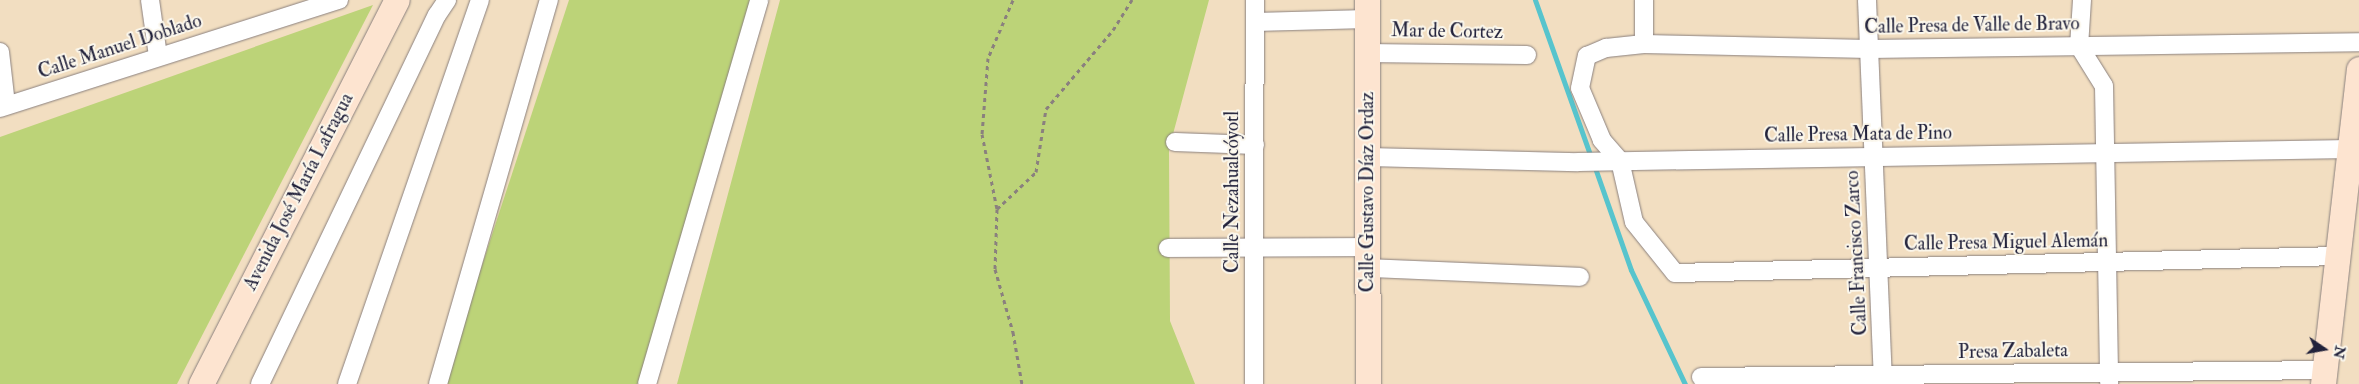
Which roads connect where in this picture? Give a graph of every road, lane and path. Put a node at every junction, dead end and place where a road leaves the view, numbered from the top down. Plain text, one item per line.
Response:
1 (150, 0) edge
2 (340, 0) edge
3 (397, 0) edge
4 (447, 0) edge
5 (480, 0) edge
6 (549, 0) edge
7 (759, 0) edge
8 (1013, 0) edge
9 (1132, 0) edge
10 (1255, 0) edge
11 (1644, 0) edge
12 (1867, 0) edge
13 (2082, 0) edge
14 (318, 4) edge
15 (1367, 10) edge
16 (1255, 22) junction
17 (2359, 42) edge
18 (1644, 44) junction
19 (2079, 46) junction
20 (1869, 48) junction
21 (0, 52) edge
22 (1366, 53) junction
23 (1527, 55) dead end
24 (158, 56) junction
25 (2358, 83) edge
26 (3, 106) edge
27 (1175, 142) dead end
28 (1255, 145) junction
29 (2354, 151) edge
30 (2105, 153) junction
31 (1874, 156) junction
32 (1368, 157) junction
33 (1612, 161) junction
34 (997, 209) junction
35 (1168, 248) dead end
36 (1254, 250) junction
37 (2338, 256) junction
38 (1369, 257) junction
39 (2107, 262) junction
40 (1878, 268) junction
41 (1580, 278) dead end
42 (1701, 377) dead end
43 (2324, 377) edge
44 (2109, 378) edge
45 (1883, 379) edge
46 (201, 384) edge
47 (260, 384) edge
48 (347, 384) edge
49 (438, 384) edge
50 (648, 384) edge
51 (1022, 384) edge
52 (1254, 384) edge
53 (1368, 384) edge

1 - 24 street
2 - 14 street, Calle Manuel Doblado
3 - 46 street, Avenida José María Lafragua
4 - 47 street
5 - 48 street
6 - 49 street
7 - 50 street
8 - 34 path
9 - 34 path
10 - 16 street, Calle Nezahualcóyotl
11 - 18 street
12 - 20 street, Calle Francisco Zarco
13 - 19 street
14 - 24 street, Calle Manuel Doblado
15 - 16 street
15 - 22 street, Calle Gustavo Díaz Ordaz
16 - 28 street, Calle Nezahualcóyotl
17 - 19 street, Calle Presa de Valle de Bravo
18 - 20 street, Calle Presa de Valle de Bravo
18 - 33 street, Calle Presa de Valle de Bravo
19 - 20 street, Calle Presa de Valle de Bravo
19 - 30 street
20 - 31 street, Calle Francisco Zarco
21 - 26 street
22 - 23 street, Mar de Cortez
22 - 32 street, Calle Gustavo Díaz Ordaz
24 - 26 street, Calle Manuel Doblado
25 - 29 street
27 - 28 street
28 - 36 street, Calle Nezahualcóyotl
29 - 30 street, Calle Presa Mata de Pino
29 - 37 street
30 - 31 street, Calle Presa Mata de Pino
30 - 39 street
31 - 33 street, Calle Presa Mata de Pino
31 - 40 street, Calle Francisco Zarco
32 - 33 street, Calle Presa Mata de Pino
32 - 38 street, Calle Gustavo Díaz Ordaz
33 - 40 street, Calle Presa Miguel Alemán
34 - 51 path
35 - 36 street
36 - 38 street
36 - 52 street, Calle Nezahualcóyotl
37 - 39 street, Calle Presa Miguel Alemán
37 - 43 street
38 - 41 street
38 - 53 street, Calle Gustavo Díaz Ordaz
39 - 40 street, Calle Presa Miguel Alemán
39 - 44 street
40 - 45 street, Calle Francisco Zarco
42 - 45 street, Presa Zabaleta
43 - 44 street, Presa Zabaleta
44 - 45 street, Presa Zabaleta

